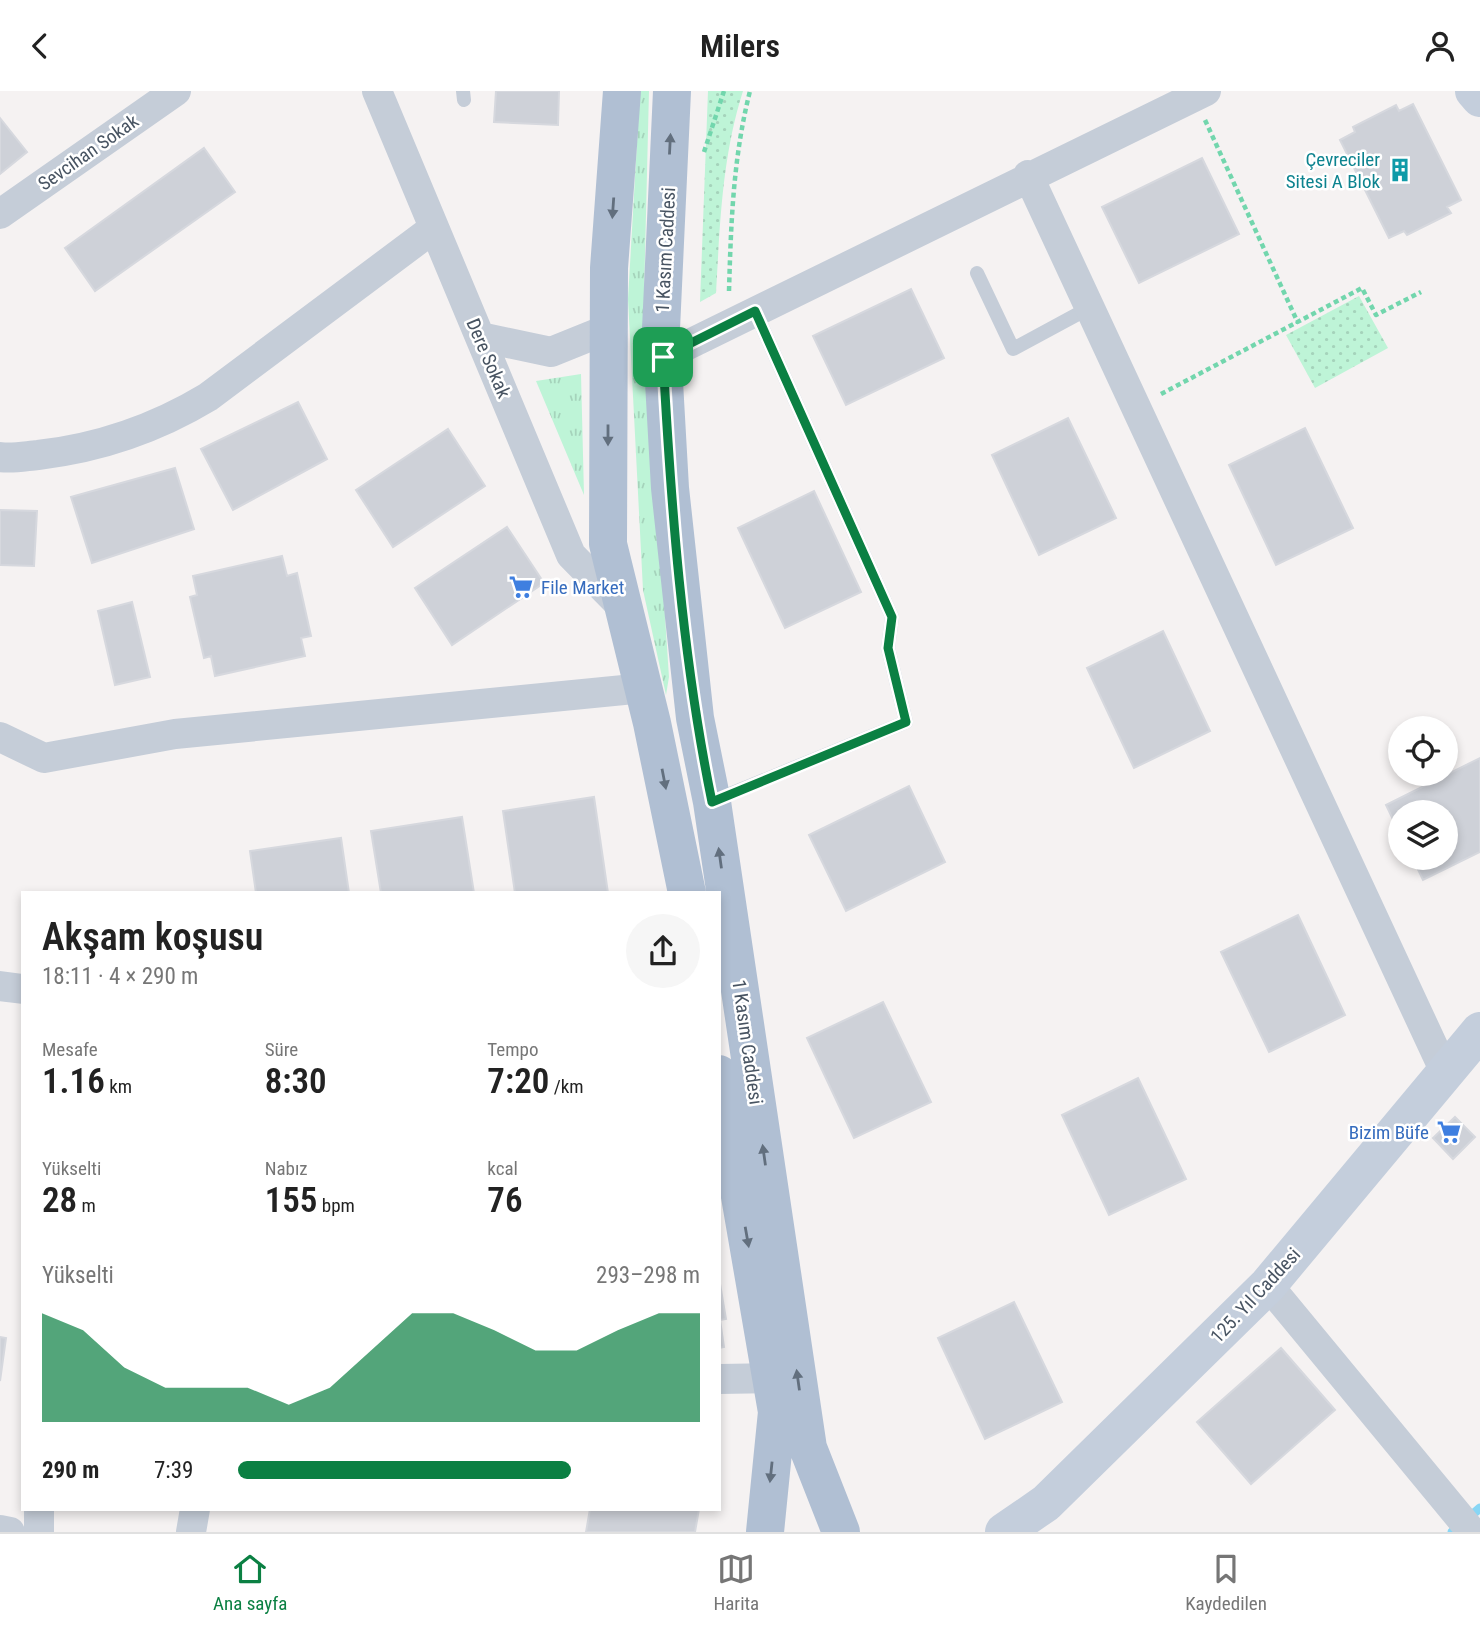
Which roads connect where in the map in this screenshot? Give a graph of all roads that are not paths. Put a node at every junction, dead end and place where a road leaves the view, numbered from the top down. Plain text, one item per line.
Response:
1 (176, 91) edge
2 (377, 91) edge
3 (622, 91) edge
4 (672, 91) edge
5 (1474, 91) edge
6 (1200, 94) edge
7 (1480, 98) edge
8 (1028, 176) junction
9 (0, 214) edge
10 (434, 228) junction
11 (977, 273) dead end
12 (744, 296) junction
13 (1089, 308) junction
14 (608, 329) junction
15 (480, 337) junction
16 (663, 357) junction
17 (0, 457) edge
18 (624, 609) junction
19 (648, 705) junction
20 (695, 718) junction
21 (0, 737) edge
22 (712, 802) junction
23 (687, 891) edge
24 (0, 986) edge
25 (21, 989) edge
26 (1480, 1031) edge
27 (1445, 1072) junction
28 (721, 1085) edge
29 (1269, 1285) junction
30 (721, 1380) edge
31 (774, 1395) junction
32 (39, 1511) edge
33 (195, 1511) edge
34 (0, 1530) edge
35 (10, 1532) edge
36 (39, 1532) edge
37 (191, 1532) edge
38 (765, 1532) edge
39 (841, 1532) edge
40 (1004, 1532) edge
41 (1472, 1532) edge

1 - 9 street, Sevcihan Sokak
2 - 10 street, Dere Sokak
3 -> 14 main road
16 -> 4 main road, 1 Kasım Caddesi
5 - 7 street
6 - 8 street
8 - 12 street
8 - 13 street
10 - 15 street, Dere Sokak
10 - 17 street
11 - 13 lane
12 - 16 street
12 - 22 lane
13 - 27 street
14 - 15 street
14 -> 18 main road
15 - 18 street, Dere Sokak
16 - 20 main road, 1 Kasım Caddesi
18 - 19 main road
19 - 20 street
19 - 21 street
19 -> 23 main road
20 - 22 main road, 1 Kasım Caddesi
39 -> 22 main road, 1 Kasım Caddesi
24 - 25 street
26 - 27 street, 125. Yıl Caddesi
27 - 29 street, 125. Yıl Caddesi
28 -> 31 main road, 1 Kasım Caddesi
29 - 40 street, 125. Yıl Caddesi
29 - 41 street
30 - 31 street
31 -> 38 main road, 1 Kasım Caddesi
32 - 36 street
33 - 37 street
34 - 35 street

